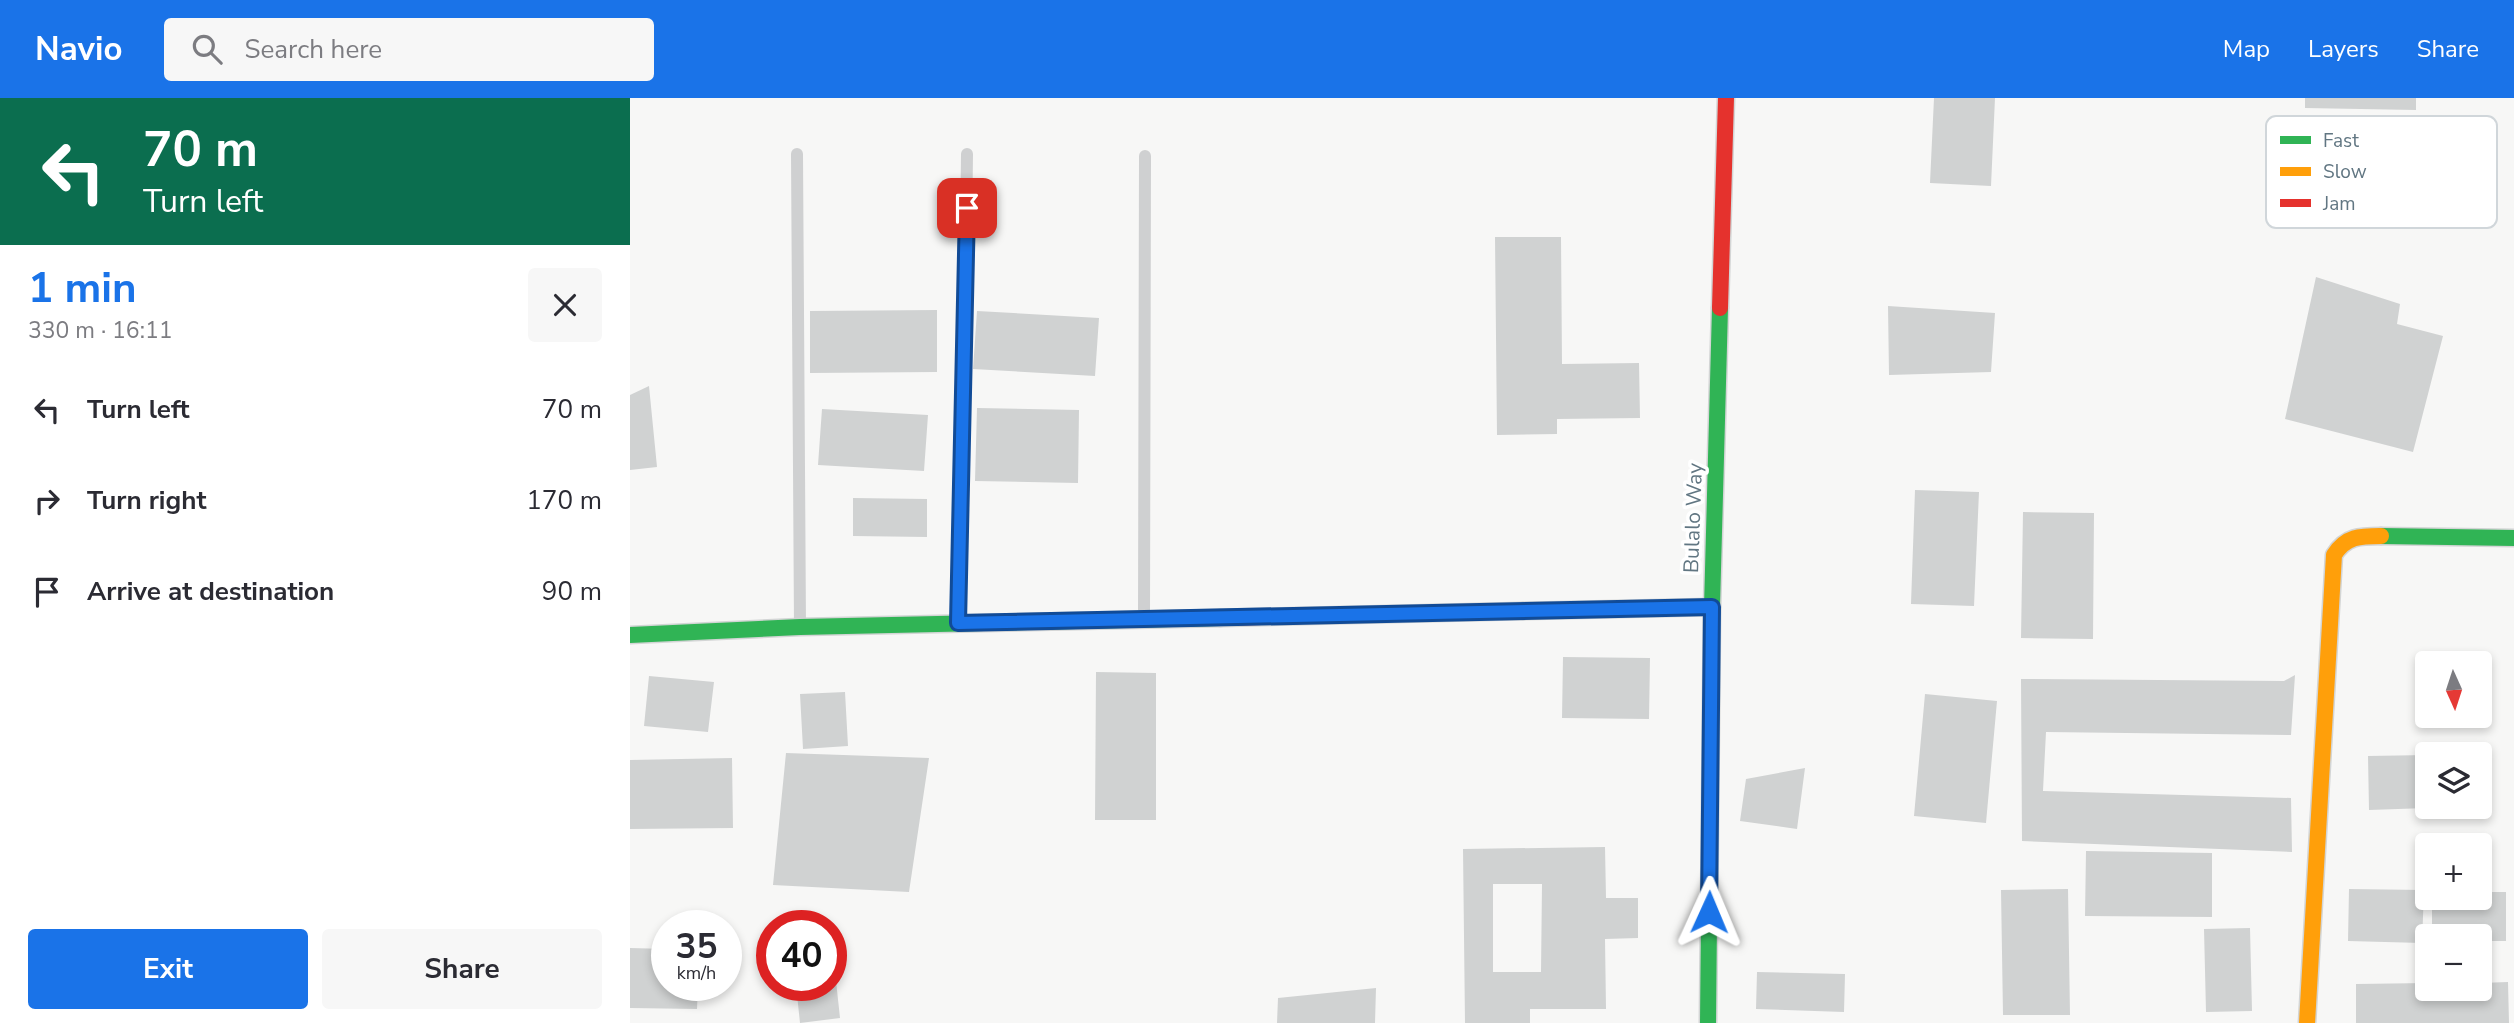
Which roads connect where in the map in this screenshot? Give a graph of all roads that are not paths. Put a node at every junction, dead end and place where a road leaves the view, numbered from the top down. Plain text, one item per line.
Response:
1 (1726, 98) edge
2 (797, 154) dead end
3 (967, 154) dead end
4 (1145, 156) dead end
5 (2514, 538) edge
6 (1712, 607) junction
7 (1144, 619) junction
8 (958, 623) junction
9 (800, 626) junction
10 (630, 635) edge
11 (1708, 1023) edge
12 (2307, 1023) edge

1 - 6 street, Bulalo Way
2 - 9 lane
3 - 8 lane
4 - 7 lane
5 - 12 street
6 - 7 street
6 - 11 street, Bulalo Way
7 - 8 street
8 - 9 street
9 - 10 street

